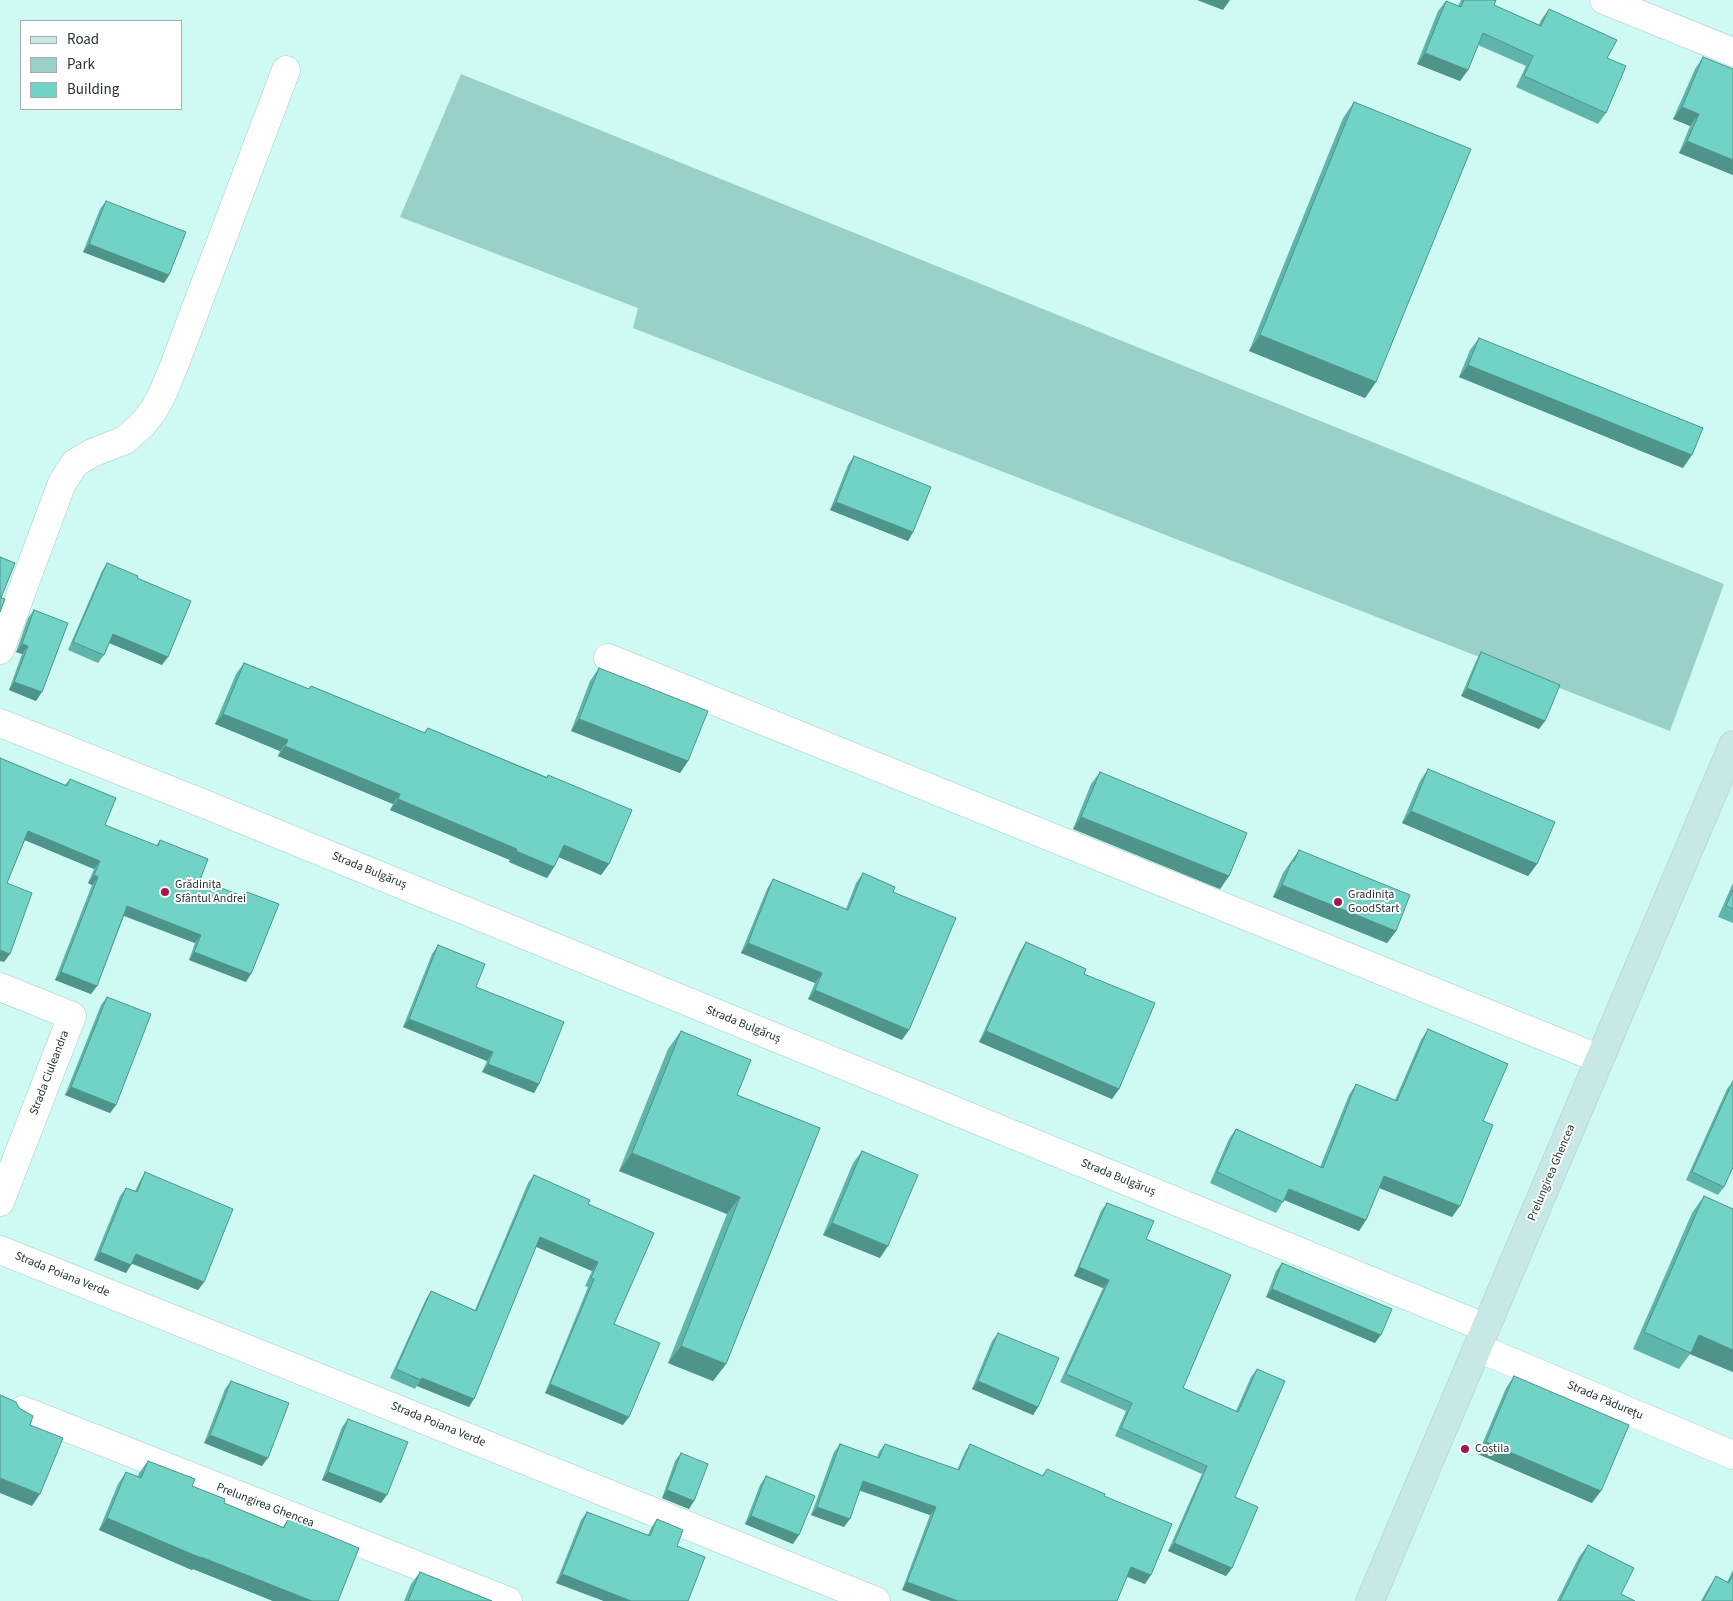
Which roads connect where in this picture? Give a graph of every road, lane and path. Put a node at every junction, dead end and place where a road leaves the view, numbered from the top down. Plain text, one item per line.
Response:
1 (1604, 0) edge
2 (1733, 52) edge
3 (286, 70) dead end
4 (0, 650) edge
5 (608, 658) dead end
6 (0, 723) edge
7 (1733, 745) edge
8 (0, 987) edge
9 (1600, 1058) junction
10 (0, 1202) edge
11 (0, 1250) edge
12 (1482, 1338) junction
13 (22, 1410) edge
14 (1733, 1455) edge
15 (508, 1601) edge
16 (876, 1601) edge
17 (1370, 1601) edge

1 - 2 street
3 - 4 street
5 - 9 street
6 - 12 street, Strada Bulgăruș
7 - 9 main road, Prelungirea Ghencea
8 - 10 street, Strada Ciuleandra
9 - 12 main road, Prelungirea Ghencea
11 - 16 street, Strada Poiana Verde
12 - 14 street, Strada Pădurețu
12 - 17 main road, Prelungirea Ghencea
13 - 15 street, Prelungirea Ghencea

